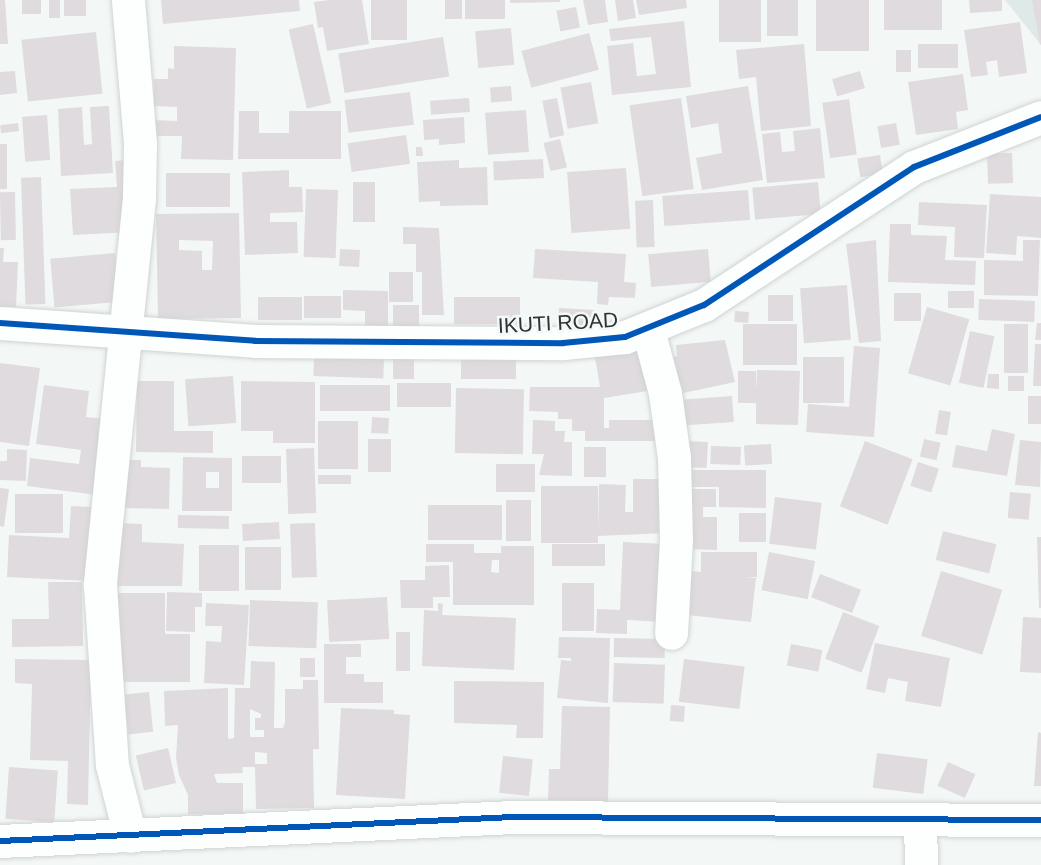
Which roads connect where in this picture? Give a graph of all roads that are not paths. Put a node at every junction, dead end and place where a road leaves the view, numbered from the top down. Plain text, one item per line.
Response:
1 (128, 0) edge
2 (1041, 117) edge
3 (0, 323) edge
4 (648, 330) junction
5 (128, 334) junction
6 (671, 633) dead end
7 (920, 819) junction
8 (1041, 820) edge
9 (130, 836) junction
10 (0, 841) edge
11 (921, 865) edge

1 - 5 street
2 - 4 street, IKUTI ROAD
3 - 5 street, IKUTI ROAD
4 - 5 street, IKUTI ROAD
4 - 6 street
5 - 9 street
7 - 8 street
7 - 9 street
7 - 11 street
9 - 10 street

